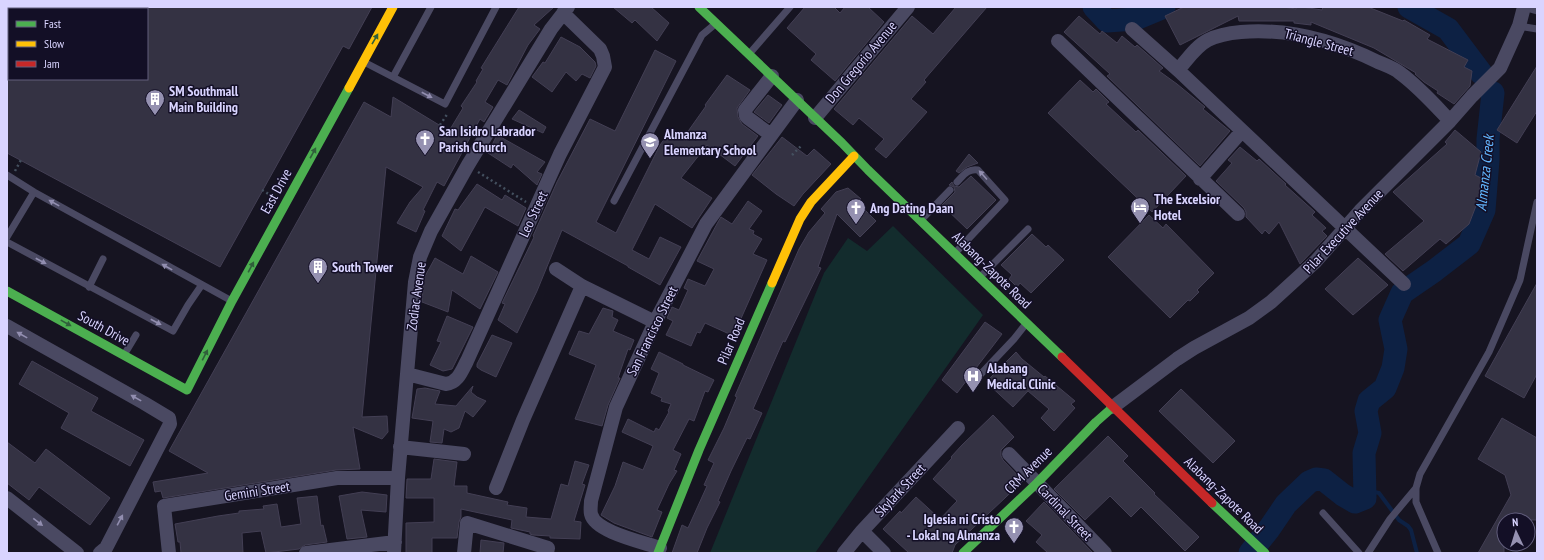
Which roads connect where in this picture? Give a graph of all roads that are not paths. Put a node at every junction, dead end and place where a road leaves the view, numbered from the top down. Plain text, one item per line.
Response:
1 (394, 7) edge
2 (431, 7) edge
3 (496, 7) edge
4 (699, 7) edge
5 (790, 7) edge
6 (908, 7) edge
7 (1524, 7) edge
8 (565, 10) edge
9 (1537, 11) edge
10 (716, 24) junction
11 (1519, 26) junction
12 (1132, 29) dead end
13 (1537, 29) edge
14 (1058, 40) dead end
15 (748, 54) junction
16 (362, 61) junction
17 (1178, 70) junction
18 (772, 76) junction
19 (392, 77) junction
20 (797, 100) junction
21 (815, 118) junction
22 (1450, 121) junction
23 (1242, 131) junction
24 (771, 136) junction
25 (854, 156) junction
26 (7, 175) edge
27 (1200, 179) junction
28 (957, 182) dead end
29 (950, 190) dead end
30 (34, 192) junction
31 (614, 201) dead end
32 (1537, 202) edge
33 (1238, 214) dead end
34 (920, 221) junction
35 (1345, 228) junction
36 (1028, 229) dead end
37 (7, 237) edge
38 (7, 242) edge
39 (955, 254) junction
40 (103, 259) dead end
41 (556, 269) dead end
42 (980, 278) junction
43 (1404, 284) dead end
44 (201, 286) junction
45 (582, 286) junction
46 (89, 287) junction
47 (7, 291) edge
48 (232, 301) junction
49 (655, 322) junction
50 (1027, 323) junction
51 (7, 326) edge
52 (136, 334) dead end
53 (124, 355) junction
54 (407, 374) junction
55 (978, 377) dead end
56 (187, 390) joint
57 (1113, 407) junction
58 (958, 428) dead end
59 (400, 446) junction
60 (464, 454) dead end
61 (1009, 454) dead end
62 (398, 478) junction
63 (1037, 483) junction
64 (496, 488) dead end
65 (1416, 488) junction
66 (7, 498) edge
67 (1323, 513) dead end
68 (862, 531) junction
69 (394, 547) edge
70 (659, 551) edge
71 (77, 553) edge
72 (100, 553) edge
73 (168, 553) edge
74 (306, 553) edge
75 (464, 553) edge
76 (547, 553) edge
77 (844, 553) edge
78 (884, 553) edge
79 (963, 553) edge
80 (1104, 553) edge
81 (1265, 553) edge
82 (1359, 553) edge
83 (1368, 553) edge
84 (1438, 553) edge

16 -> 1 main road, East Drive
2 - 19 lane
19 -> 3 lane
4 - 10 main road, Alabang-Zapote Road
5 - 15 lane
6 - 21 street, Don Gregorio Avenue
7 - 9 lane
7 - 11 street, Pilar Executive Avenue
8 - 54 street, Zodiac Avenue
8 - 54 street, Leo Street
10 - 15 main road, Alabang-Zapote Road
10 - 31 lane
11 - 13 lane
11 - 22 street, Pilar Executive Avenue
12 - 17 street
14 - 27 street
15 - 18 main road, Alabang-Zapote Road
16 - 19 lane
48 -> 16 main road, East Drive
17 - 22 street, Triangle Street
17 - 23 street
18 - 20 main road, Alabang-Zapote Road
18 - 24 street
20 - 21 main road, Alabang-Zapote Road
20 - 24 street, San Francisco Street
21 - 25 main road, Alabang-Zapote Road
22 - 35 street, Pilar Executive Avenue
23 - 27 street
23 - 35 street
24 - 49 street, San Francisco Street
25 - 34 main road, Alabang-Zapote Road
25 - 70 main road, Pilar Road
26 - 30 lane
27 - 33 street
39 -> 28 lane
29 - 34 lane
30 - 37 lane
44 -> 30 lane
32 - 65 lane
34 - 39 main road, Alabang-Zapote Road
35 - 43 street
35 - 57 street, Pilar Executive Avenue
36 - 42 lane
38 -> 46 lane
39 - 42 main road, Alabang-Zapote Road
40 - 46 lane
41 - 45 street
42 - 50 main road, Alabang-Zapote Road
46 -> 44 lane
44 - 48 lane
45 - 49 street
45 - 64 street
47 -> 53 main road, South Drive
56 -> 48 main road, East Drive
49 - 70 street, San Francisco Street
50 - 55 lane
50 - 57 main road, Alabang-Zapote Road
72 -> 51 street
52 - 53 lane
53 - 56 main road, South Drive
54 - 59 street, Zodiac Avenue
57 - 63 main road, CRM Avenue
57 - 81 main road, Alabang-Zapote Road
58 - 68 street, Skylark Street
59 - 60 street
59 - 62 street, Zodiac Avenue
61 - 63 street, Cardinal Street
62 - 69 street, Zodiac Avenue
62 - 73 street, Gemini Street
63 - 79 main road, CRM Avenue
63 - 80 street, Cardinal Street
65 - 83 lane
65 - 84 lane
66 -> 71 street
67 - 82 lane
68 - 77 street, Skylark Street
68 - 78 street
69 - 74 street
75 - 76 street

